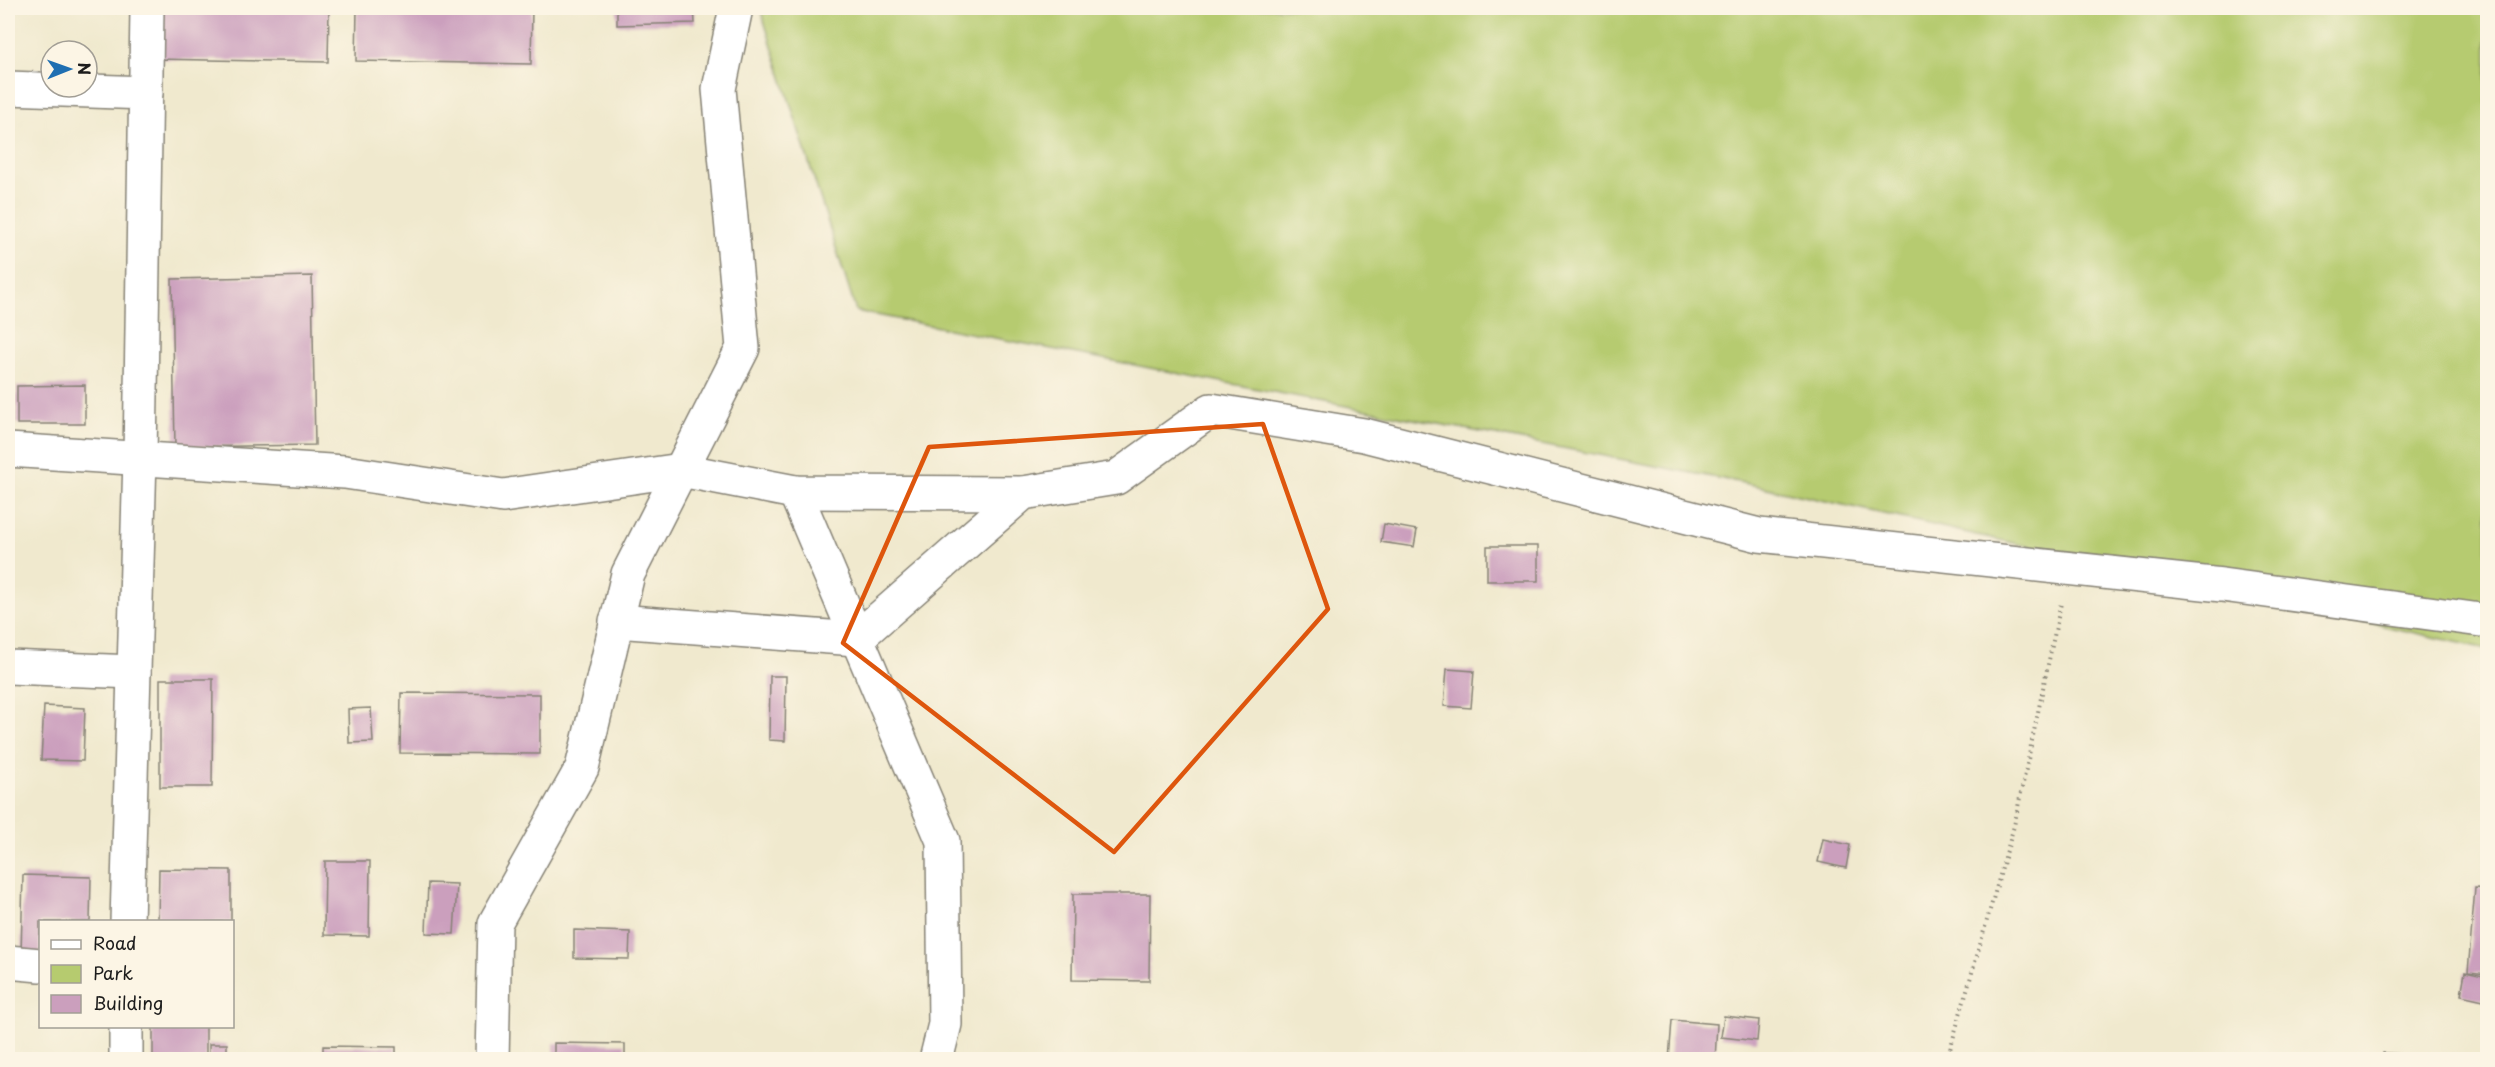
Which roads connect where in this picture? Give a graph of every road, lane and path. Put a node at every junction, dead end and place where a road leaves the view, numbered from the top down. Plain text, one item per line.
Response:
1 (147, 8) edge
2 (736, 8) edge
3 (8, 88) edge
4 (146, 93) junction
5 (8, 450) edge
6 (140, 457) junction
7 (681, 470) junction
8 (795, 492) junction
9 (1023, 493) junction
10 (2068, 569) junction
11 (616, 621) junction
12 (2487, 621) edge
13 (856, 639) junction
14 (8, 667) edge
15 (134, 672) junction
16 (127, 920) edge
17 (8, 962) edge
18 (39, 965) edge
19 (126, 1028) edge
20 (126, 1059) edge
21 (492, 1059) edge
22 (936, 1059) edge
23 (1947, 1059) edge

1 - 4 street
2 - 7 street
3 - 4 street
4 - 6 street
5 - 6 street
6 - 7 street
6 - 15 street
7 - 8 street
7 - 11 street
8 - 9 street
8 - 13 street
9 - 10 street
9 - 13 street
10 - 12 street
10 - 23 path
11 - 13 street
11 - 21 street
13 - 22 street
14 - 15 street
15 - 16 street
17 - 18 street
19 - 20 street

